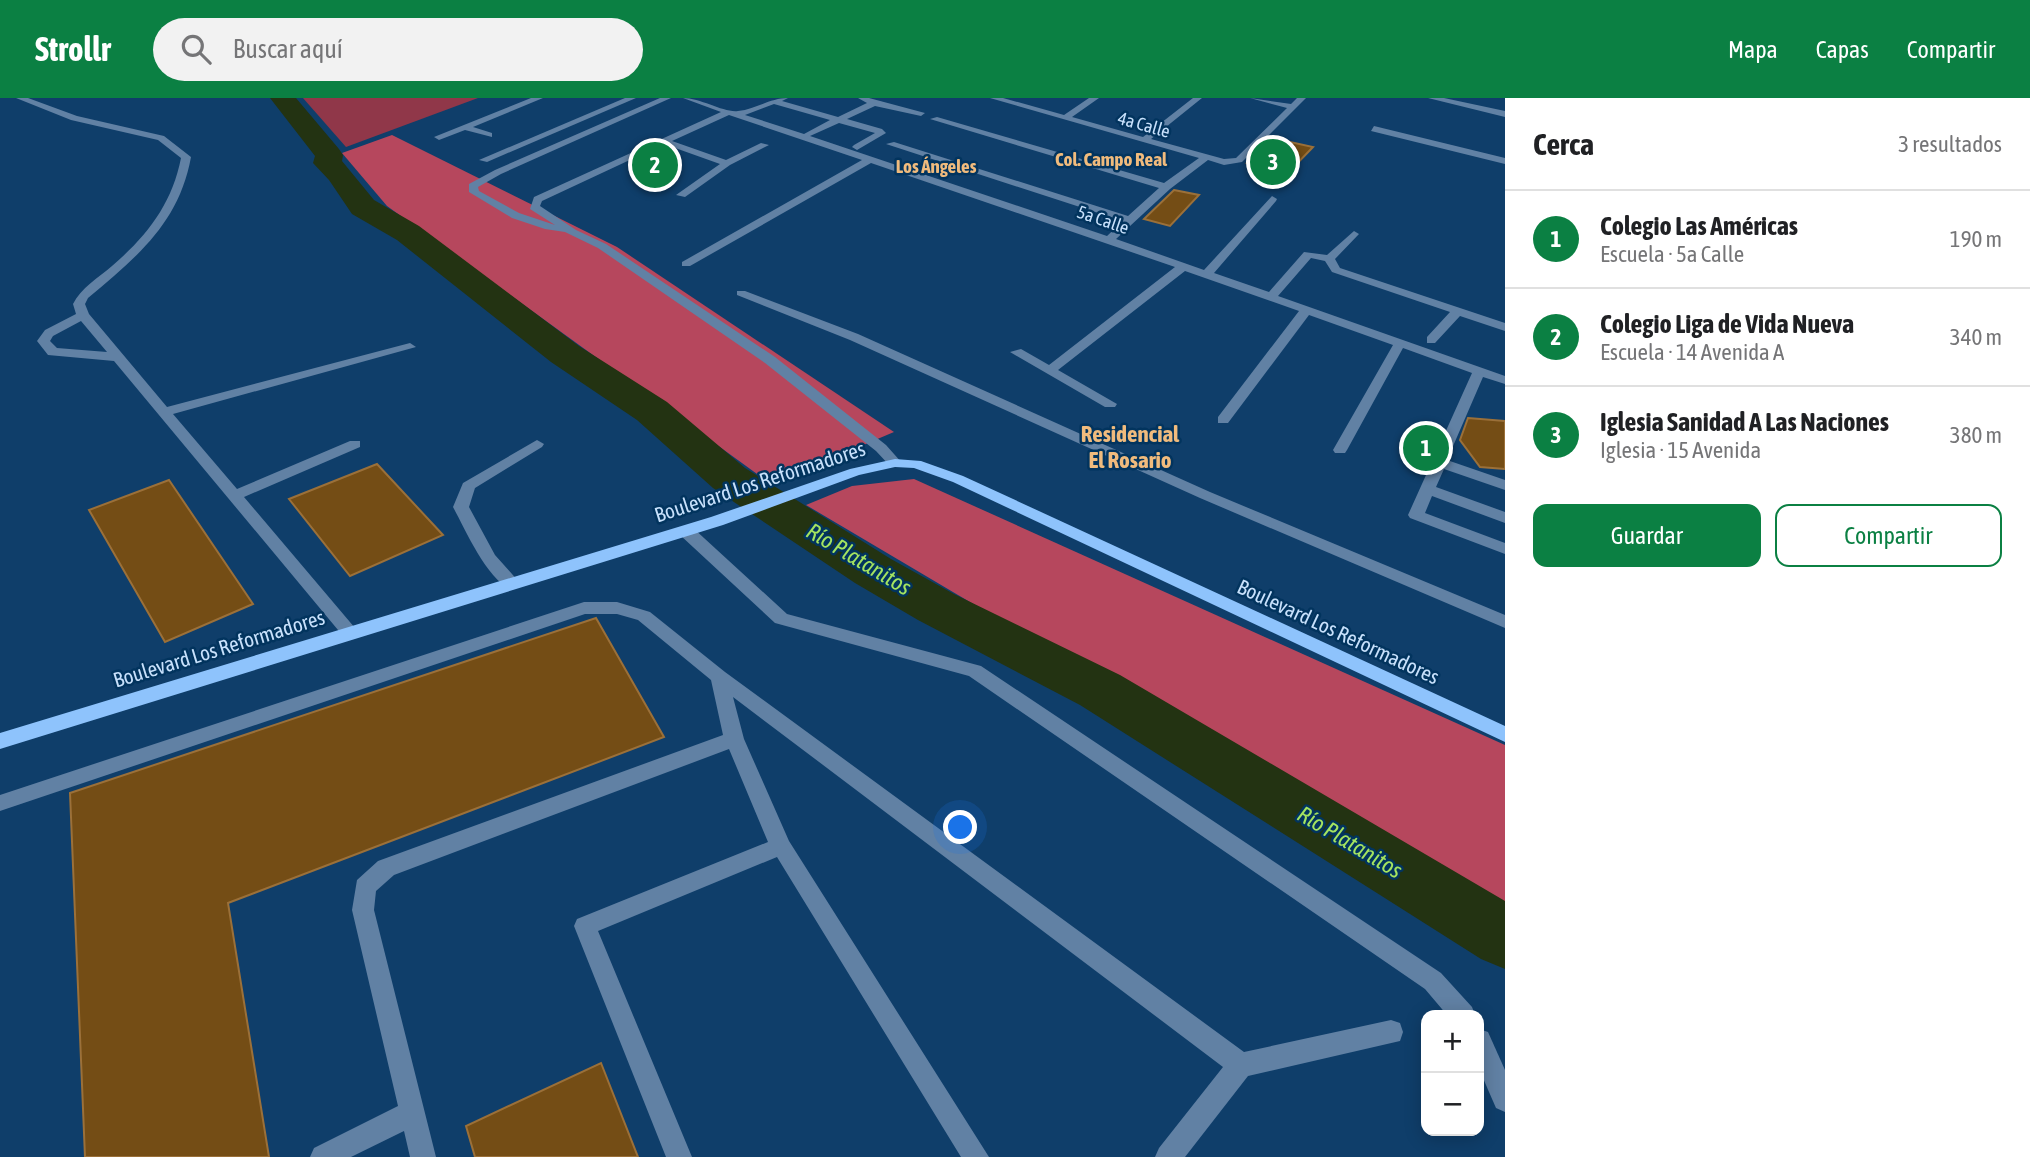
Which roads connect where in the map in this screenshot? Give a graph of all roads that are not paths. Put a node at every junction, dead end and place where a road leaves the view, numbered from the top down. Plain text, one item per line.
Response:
1 (20, 98) edge
2 (539, 98) edge
3 (632, 98) edge
4 (667, 98) edge
5 (687, 98) edge
6 (862, 98) edge
7 (994, 98) edge
8 (1095, 98) edge
9 (1198, 98) edge
10 (1254, 98) edge
11 (1302, 98) edge
12 (1432, 98) edge
13 (780, 100) edge
14 (874, 103) junction
15 (1293, 107) junction
16 (732, 113) junction
17 (921, 113) dead end
18 (1505, 114) edge
19 (1065, 118) junction
20 (838, 119) junction
21 (934, 119) dead end
22 (464, 127) junction
23 (1374, 129) dead end
24 (808, 134) dead end
25 (489, 135) dead end
26 (439, 137) dead end
27 (1143, 141) junction
28 (666, 142) junction
29 (891, 144) dead end
30 (764, 145) dead end
31 (857, 147) dead end
32 (1205, 159) junction
33 (484, 160) dead end
34 (868, 160) junction
35 (1505, 161) edge
36 (727, 163) junction
37 (1166, 187) junction
38 (681, 195) dead end
39 (1272, 199) dead end
40 (1129, 220) junction
41 (572, 232) junction
42 (1354, 234) dead end
43 (1110, 240) junction
44 (1329, 259) junction
45 (686, 264) dead end
46 (1184, 267) junction
47 (1206, 275) junction
48 (741, 293) dead end
49 (1271, 297) junction
50 (1306, 310) junction
51 (1458, 311) junction
52 (83, 315) junction
53 (1505, 327) edge
54 (1431, 340) dead end
55 (1400, 343) junction
56 (411, 347) dead end
57 (1016, 352) dead end
58 (118, 357) junction
59 (1049, 371) junction
60 (1479, 371) junction
61 (1505, 380) edge
62 (1110, 404) dead end
63 (163, 412) junction
64 (1223, 420) dead end
65 (355, 444) dead end
66 (537, 444) dead end
67 (1339, 450) dead end
68 (1439, 462) junction
69 (895, 463) junction
70 (1505, 485) edge
71 (1428, 489) junction
72 (236, 495) junction
73 (1505, 518) edge
74 (686, 531) junction
75 (1505, 549) edge
76 (512, 583) junction
77 (1505, 622) edge
78 (349, 632) junction
79 (719, 677) junction
80 (1505, 734) edge
81 (734, 739) junction
82 (0, 741) edge
83 (0, 803) edge
84 (780, 846) junction
85 (1459, 1010) edge
86 (1391, 1032) dead end
87 (1484, 1052) edge
88 (1241, 1065) junction
89 (1505, 1099) edge
90 (414, 1112) junction
91 (323, 1157) edge
92 (423, 1157) edge
93 (680, 1157) edge
94 (976, 1157) edge
95 (1168, 1157) edge

1 - 52 street
2 - 22 street
3 - 33 street
4 - 41 street
5 - 16 street, 5a Calle
6 - 14 street
7 - 19 street, 4a Calle
8 - 19 street
9 - 27 street
10 - 15 street
11 - 15 street, 4a Calle
12 - 18 street
13 - 16 street
13 - 20 street
14 - 17 street
14 - 20 street
15 - 32 street, 4a Calle
16 - 28 street
16 - 34 street, 5a Calle
19 - 27 street, 4a Calle
20 - 24 street
20 - 31 street
21 - 37 street
22 - 25 street
22 - 26 street
23 - 35 street
27 - 32 street, 4a Calle
28 - 36 street
28 - 41 street
29 - 40 street
30 - 36 street
32 - 37 street
34 - 43 street, 5a Calle
34 - 45 street
36 - 38 street
37 - 40 street
39 - 47 street
40 - 43 street
41 - 69 street
42 - 44 street
43 - 46 street, 5a Calle
44 - 49 street
44 - 51 street
46 - 47 street, 5a Calle
46 - 59 street
47 - 49 street, 5a Calle
48 - 77 street
49 - 50 street, 5a Calle
50 - 55 street, 5a Calle
50 - 64 street
51 - 53 street
51 - 54 street
52 - 58 street
52 - 58 street
55 - 60 street, 5a Calle
55 - 67 street
56 - 63 street
57 - 59 street
58 - 63 street
59 - 62 street
60 - 61 street, 5a Calle
60 - 68 street
63 - 72 street
65 - 72 street
66 - 76 street
68 - 70 street
68 - 71 street
69 - 74 main road, Boulevard Los Reformadores
69 - 80 main road, Boulevard Los Reformadores
71 - 73 street
71 - 75 street
72 - 78 street
74 - 76 main road, Boulevard Los Reformadores
74 - 85 street
76 - 78 main road, Boulevard Los Reformadores
78 - 82 main road, Boulevard Los Reformadores
79 - 81 street
79 - 83 street
79 - 88 street
81 - 84 street
81 - 90 street
84 - 93 street
84 - 94 street
86 - 88 street
87 - 89 street
88 - 95 street
90 - 91 street
90 - 92 street

